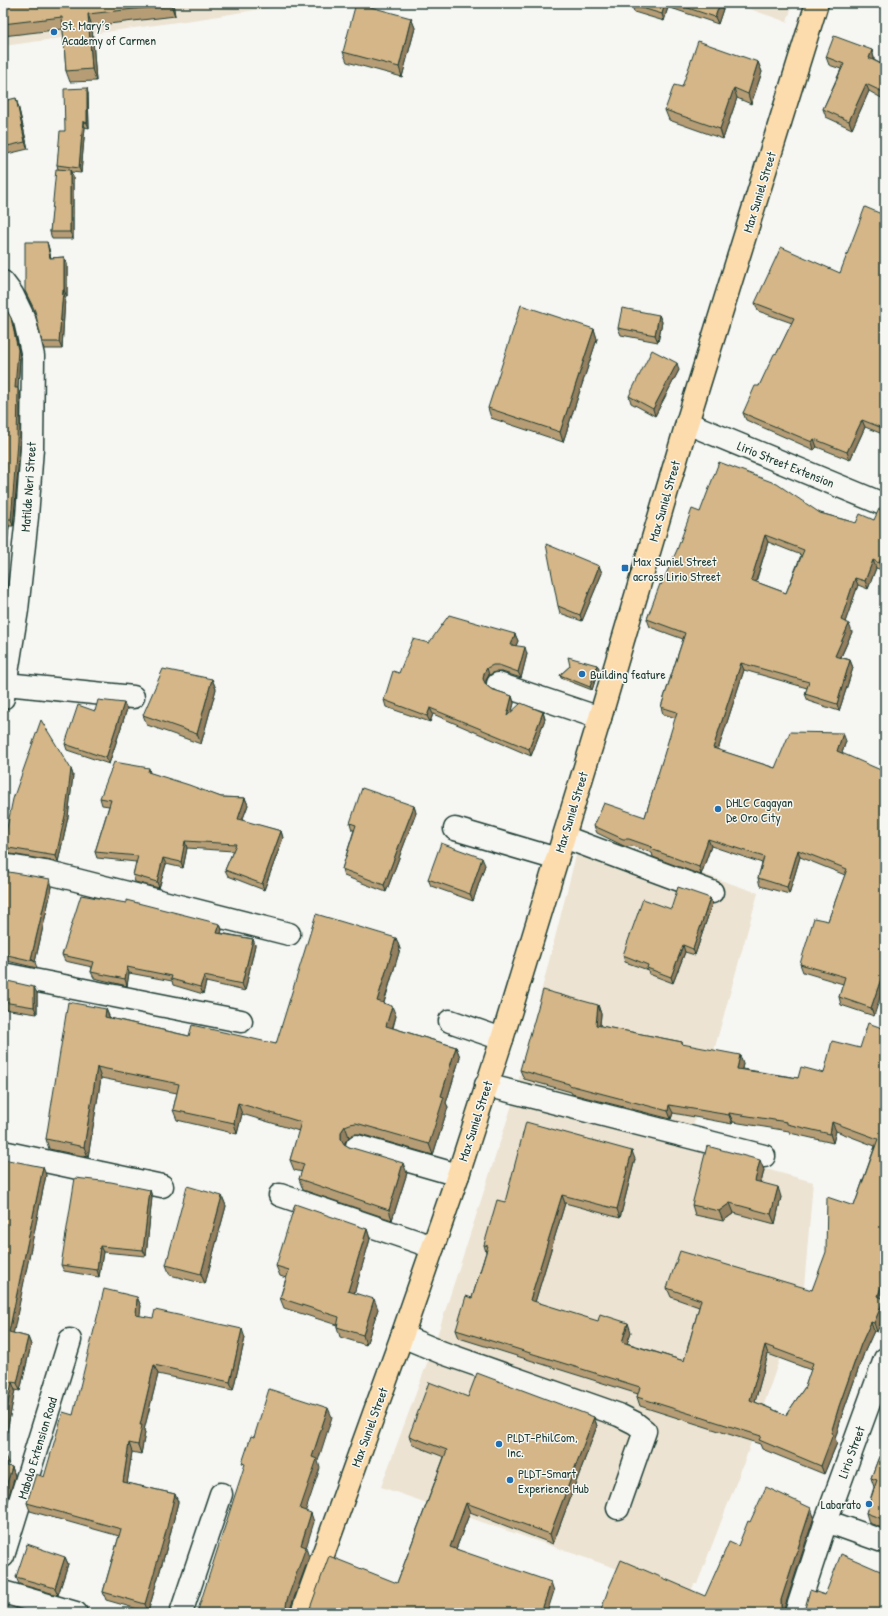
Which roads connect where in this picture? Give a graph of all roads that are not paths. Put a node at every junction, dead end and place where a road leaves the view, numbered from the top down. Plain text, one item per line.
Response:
1 (817, 3) edge
2 (6, 291) edge
3 (687, 423) junction
4 (885, 505) edge
5 (498, 684) dead end
6 (4, 691) edge
7 (133, 697) dead end
8 (600, 718) junction
9 (455, 828) dead end
10 (564, 837) junction
11 (557, 859) junction
12 (3, 865) edge
13 (712, 892) dead end
14 (289, 934) dead end
15 (3, 974) edge
16 (240, 1021) dead end
17 (450, 1021) dead end
18 (502, 1039) junction
19 (486, 1085) junction
20 (357, 1146) dead end
21 (3, 1152) edge
22 (764, 1156) dead end
23 (458, 1175) junction
24 (162, 1186) dead end
25 (280, 1195) dead end
26 (433, 1247) junction
27 (402, 1336) junction
28 (70, 1340) dead end
29 (885, 1359) edge
30 (222, 1494) dead end
31 (618, 1508) dead end
32 (826, 1521) junction
33 (885, 1542) edge
34 (3, 1556) edge
35 (3, 1592) edge
36 (76, 1613) edge
37 (181, 1613) edge
38 (302, 1613) edge
39 (796, 1613) edge

1 - 3 main road, Max Suniel Street
2 - 6 street, Matilde Neri Street
3 - 4 street, Lirio Street Extension
3 - 8 main road, Max Suniel Street
5 - 8 street
6 - 7 street
8 - 10 main road, Max Suniel Street
9 - 11 street
10 - 11 main road, Max Suniel Street
10 - 13 street
11 - 18 main road, Max Suniel Street
12 - 14 street
15 - 16 street
17 - 18 street
18 - 19 main road, Max Suniel Street
19 - 22 street
19 - 23 main road, Max Suniel Street
20 - 23 street
21 - 24 street
23 - 26 main road, Max Suniel Street
25 - 26 street
26 - 27 main road, Max Suniel Street
27 - 31 street
27 - 38 main road, Max Suniel Street
28 - 34 street, Mabolo Extension Road
29 - 32 street, Lirio Street
30 - 37 street
32 - 33 street
32 - 39 street, Lirio Street
35 - 36 street

